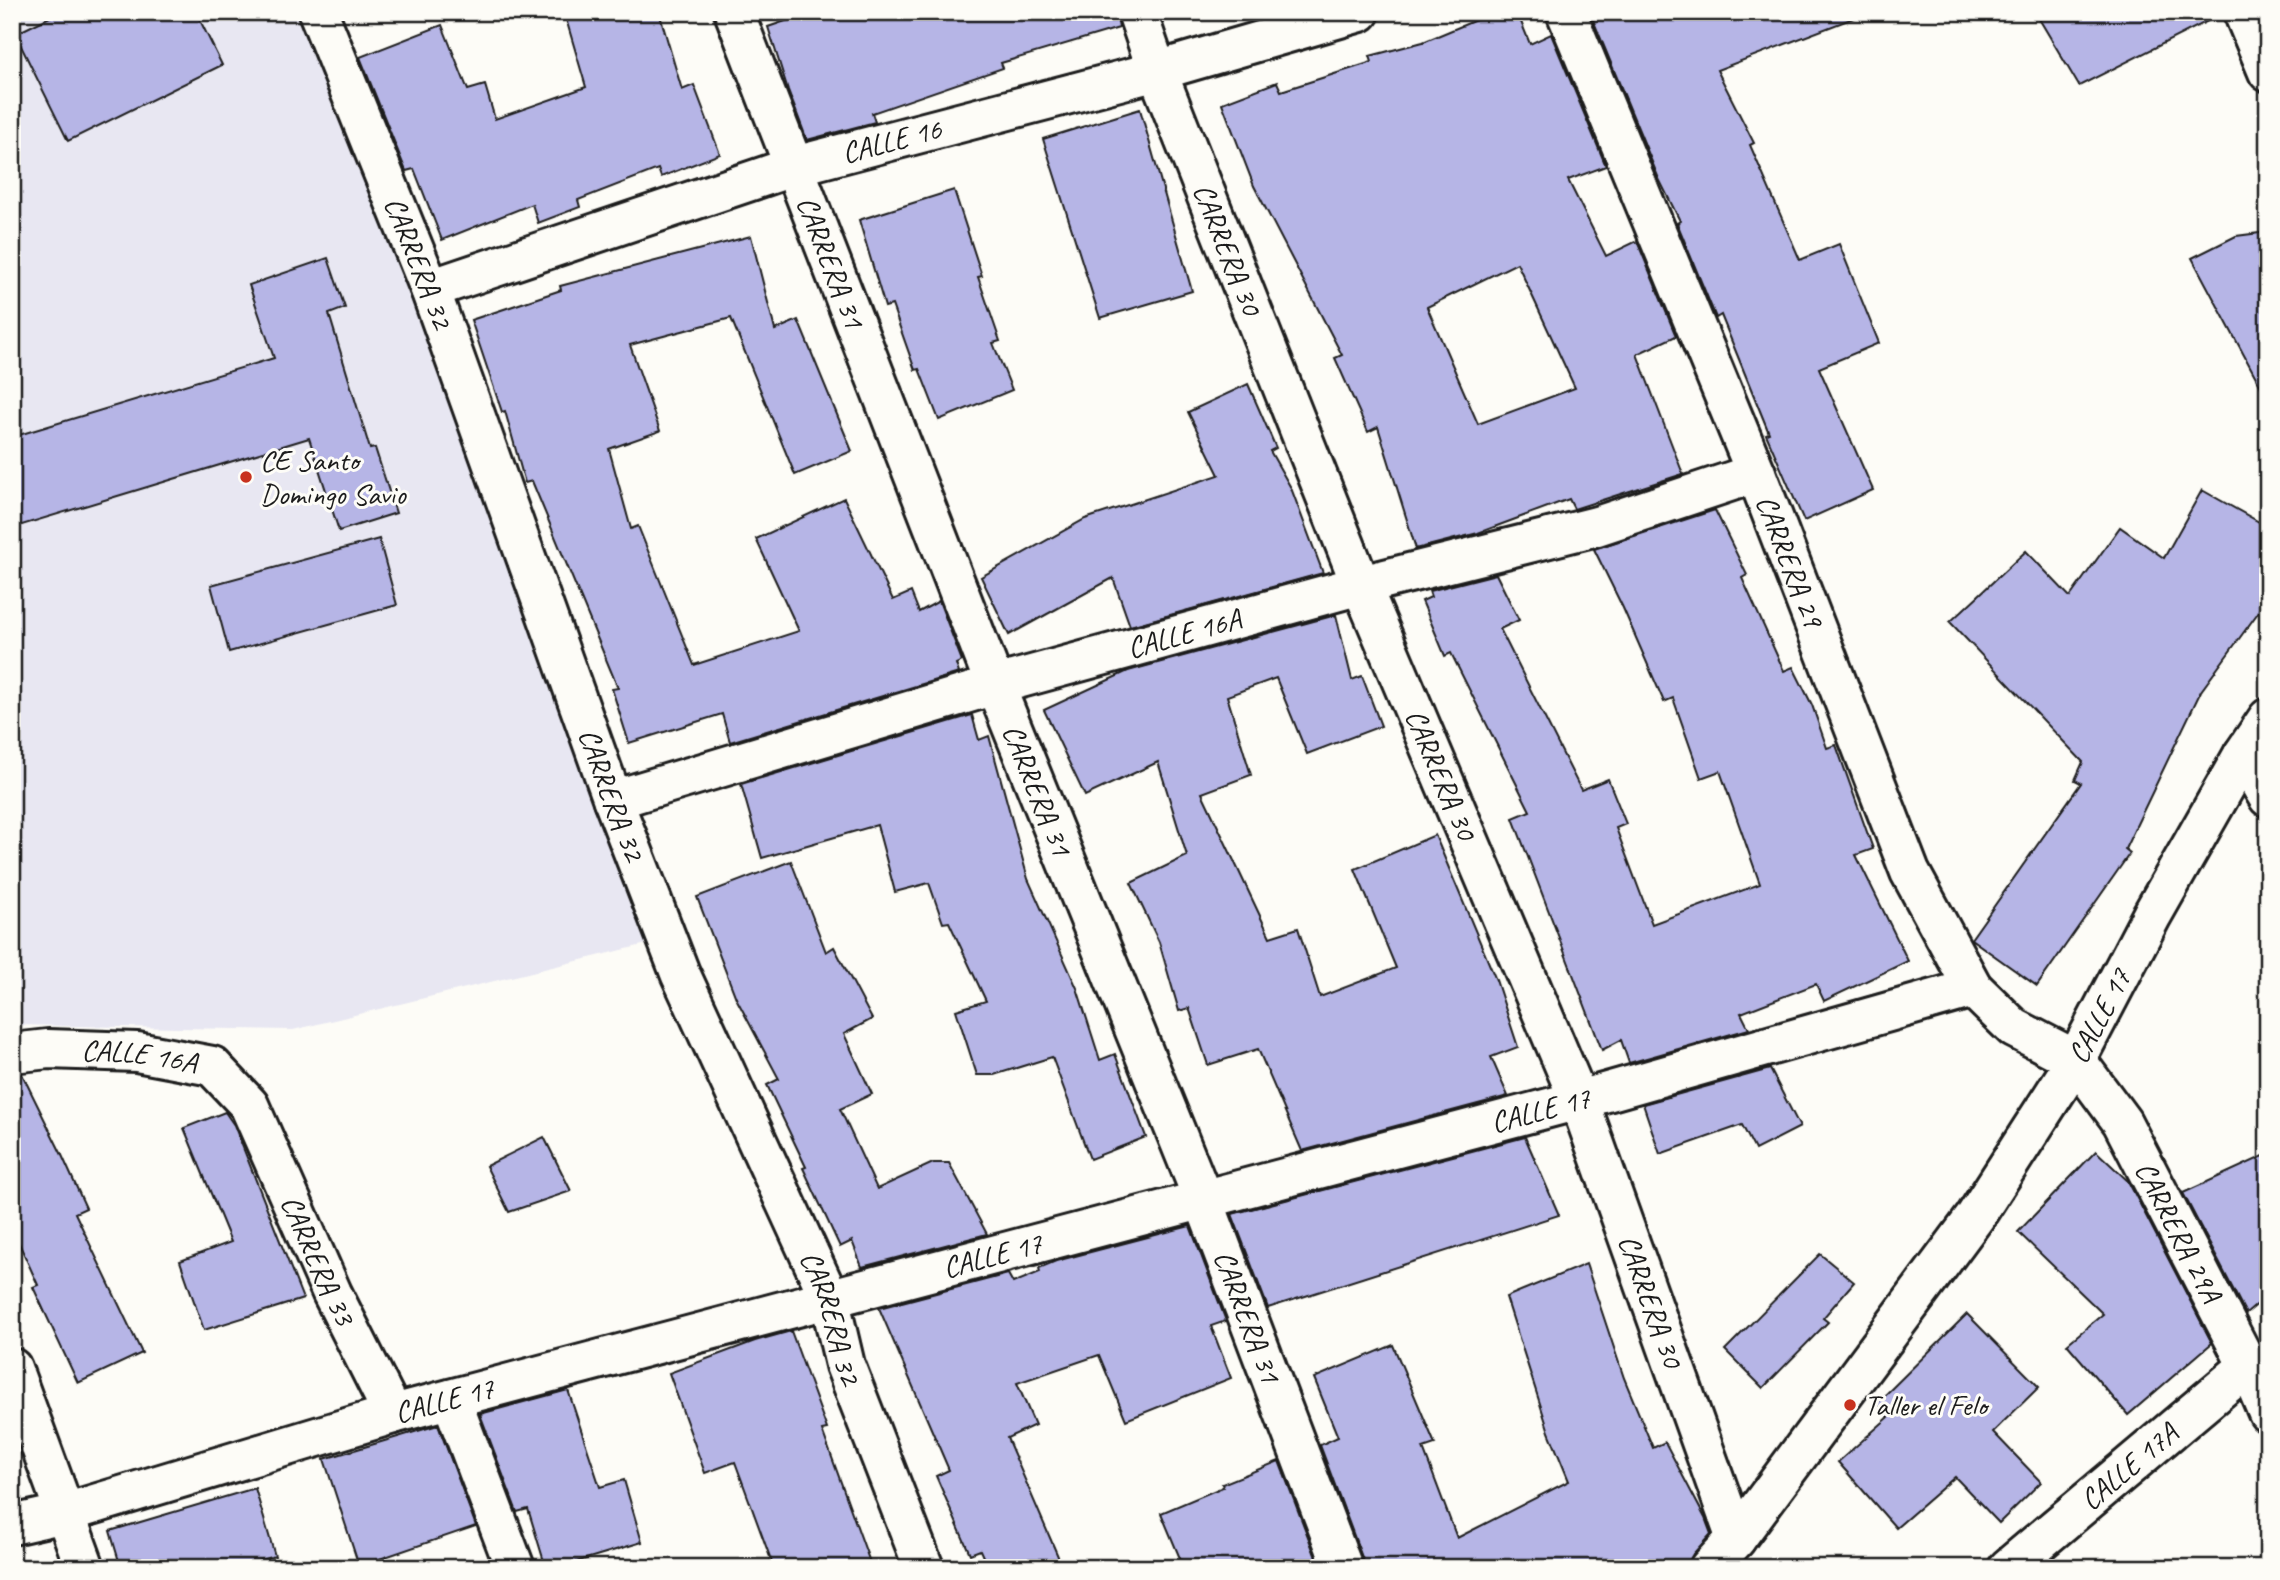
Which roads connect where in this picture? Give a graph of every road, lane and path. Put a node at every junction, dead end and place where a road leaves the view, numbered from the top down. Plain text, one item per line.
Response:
1 (318, 12) edge
2 (734, 12) edge
3 (1137, 12) edge
4 (1360, 12) edge
5 (1566, 12) edge
6 (2243, 12) edge
7 (1157, 71) junction
8 (2268, 72) edge
9 (795, 166) junction
10 (430, 289) junction
11 (1756, 473) junction
12 (1361, 585) junction
13 (995, 685) junction
14 (2268, 718) edge
15 (2243, 755) junction
16 (2268, 797) edge
17 (613, 800) junction
18 (1973, 988) junction
19 (12, 1053) edge
20 (2076, 1060) junction
21 (1579, 1100) junction
22 (249, 1105) joint
23 (1203, 1199) junction
24 (829, 1297) junction
25 (2248, 1366) junction
26 (12, 1368) edge
27 (451, 1399) junction
28 (2268, 1413) edge
29 (393, 1414) junction
30 (65, 1513) junction
31 (12, 1525) edge
32 (1736, 1539) junction
33 (85, 1568) edge
34 (515, 1568) edge
35 (924, 1568) edge
36 (1343, 1568) edge
37 (1709, 1568) edge
38 (2008, 1568) edge

1 - 10 street, CARRERA 32
2 - 9 street, CARRERA 31
3 - 7 street, CARRERA 30
4 - 7 street, CALLE 16
5 - 11 street, CARRERA 29
6 - 8 street
7 - 9 street, CALLE 16
7 - 12 street, CARRERA 30
9 - 10 street, CALLE 16
9 - 13 street, CARRERA 31
10 - 17 street, CARRERA 32
11 - 12 street, CALLE 16A
11 - 18 street, CARRERA 29
12 - 13 street, CALLE 16A
12 - 21 street, CARRERA 30
13 - 17 street, CALLE 16A
13 - 23 street, CARRERA 31
14 - 15 street, CALLE 17
15 - 16 street
15 - 20 street, CALLE 17
17 - 24 street, CARRERA 32
18 - 20 street, CARRERA 29
18 - 21 street, CALLE 17
19 - 22 street, CALLE 16A
20 - 25 street, CARRERA 29A
20 - 32 street, CALLE 17
21 - 23 street, CALLE 17
21 - 32 street, CARRERA 30
22 - 29 street, CARRERA 33
23 - 24 street, CALLE 17
23 - 36 street, CARRERA 31
24 - 27 street, CALLE 17
24 - 35 street, CARRERA 32
25 - 28 street, CARRERA 29A
25 - 38 street, CALLE 17A
26 - 30 street
27 - 29 street, CALLE 17
27 - 34 street
29 - 30 street, CALLE 17
30 - 31 street, CALLE 17
30 - 33 street
32 - 37 street, CALLE 17

